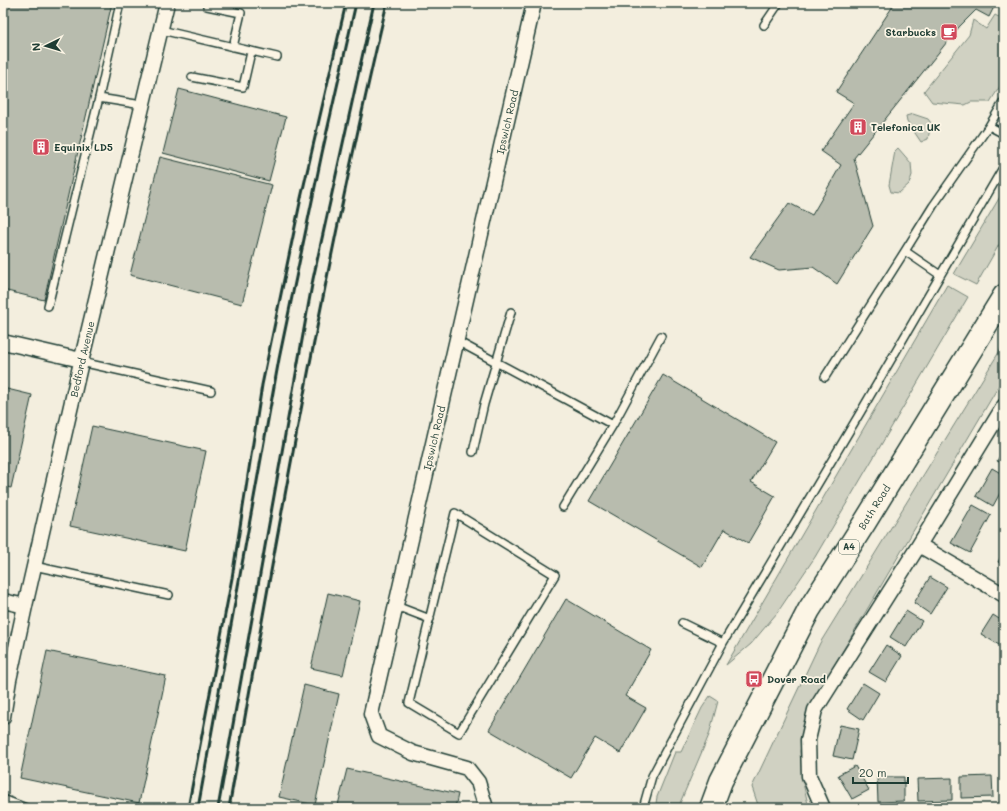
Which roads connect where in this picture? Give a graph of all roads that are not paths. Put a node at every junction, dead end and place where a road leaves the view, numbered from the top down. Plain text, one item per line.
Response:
1 (120, 3) edge
2 (168, 3) edge
3 (534, 3) edge
4 (779, 3) edge
5 (208, 6) dead end
6 (764, 25) dead end
7 (161, 30) junction
8 (233, 47) junction
9 (251, 52) junction
10 (277, 57) dead end
11 (192, 76) dead end
12 (99, 98) junction
13 (1004, 101) edge
14 (142, 105) junction
15 (989, 126) junction
16 (1004, 134) edge
17 (1004, 166) edge
18 (905, 251) junction
19 (940, 275) junction
20 (1004, 296) edge
21 (48, 306) dead end
22 (510, 312) dead end
23 (661, 336) dead end
24 (457, 341) junction
25 (3, 342) edge
26 (81, 361) junction
27 (496, 362) junction
28 (826, 377) dead end
29 (211, 391) dead end
30 (1004, 406) edge
31 (613, 425) junction
32 (473, 452) dead end
33 (563, 507) dead end
34 (919, 545) junction
35 (34, 566) junction
36 (169, 595) dead end
37 (1004, 595) edge
38 (3, 602) edge
39 (25, 606) junction
40 (396, 606) junction
41 (430, 619) junction
42 (682, 623) dead end
43 (723, 643) junction
44 (3, 717) edge
45 (3, 799) edge
46 (26, 808) edge
47 (486, 808) edge
48 (643, 808) edge
49 (711, 808) edge
50 (822, 808) edge

1 - 12 lane
2 - 7 street, Bedford Avenue
3 - 24 street, Ipswich Road
4 - 6 lane
5 - 8 lane
7 - 8 lane
7 - 14 street, Bedford Avenue
8 - 9 lane
9 - 10 lane
9 - 11 lane
12 - 14 lane
12 - 21 lane
13 - 15 lane
14 - 26 street, Bedford Avenue
15 - 16 lane
15 - 18 lane
17 - 19 lane
18 - 19 lane
18 - 28 lane
19 - 43 lane
20 - 49 main road, Bath Road / A4
22 - 27 lane
23 - 31 lane
24 - 27 lane
24 - 40 street, Ipswich Road
25 - 26 street
26 - 29 lane
26 - 35 street, Bedford Avenue
27 - 31 lane
27 - 32 lane
30 - 34 street
31 - 33 lane
34 - 37 street
34 - 50 street
35 - 36 lane
35 - 39 street, Bedford Avenue
38 - 39 street
39 - 44 street, Bedford Avenue
40 - 41 lane
40 - 47 street, Ipswich Road
41 - 41 lane
42 - 43 lane
43 - 48 lane
45 - 46 lane

